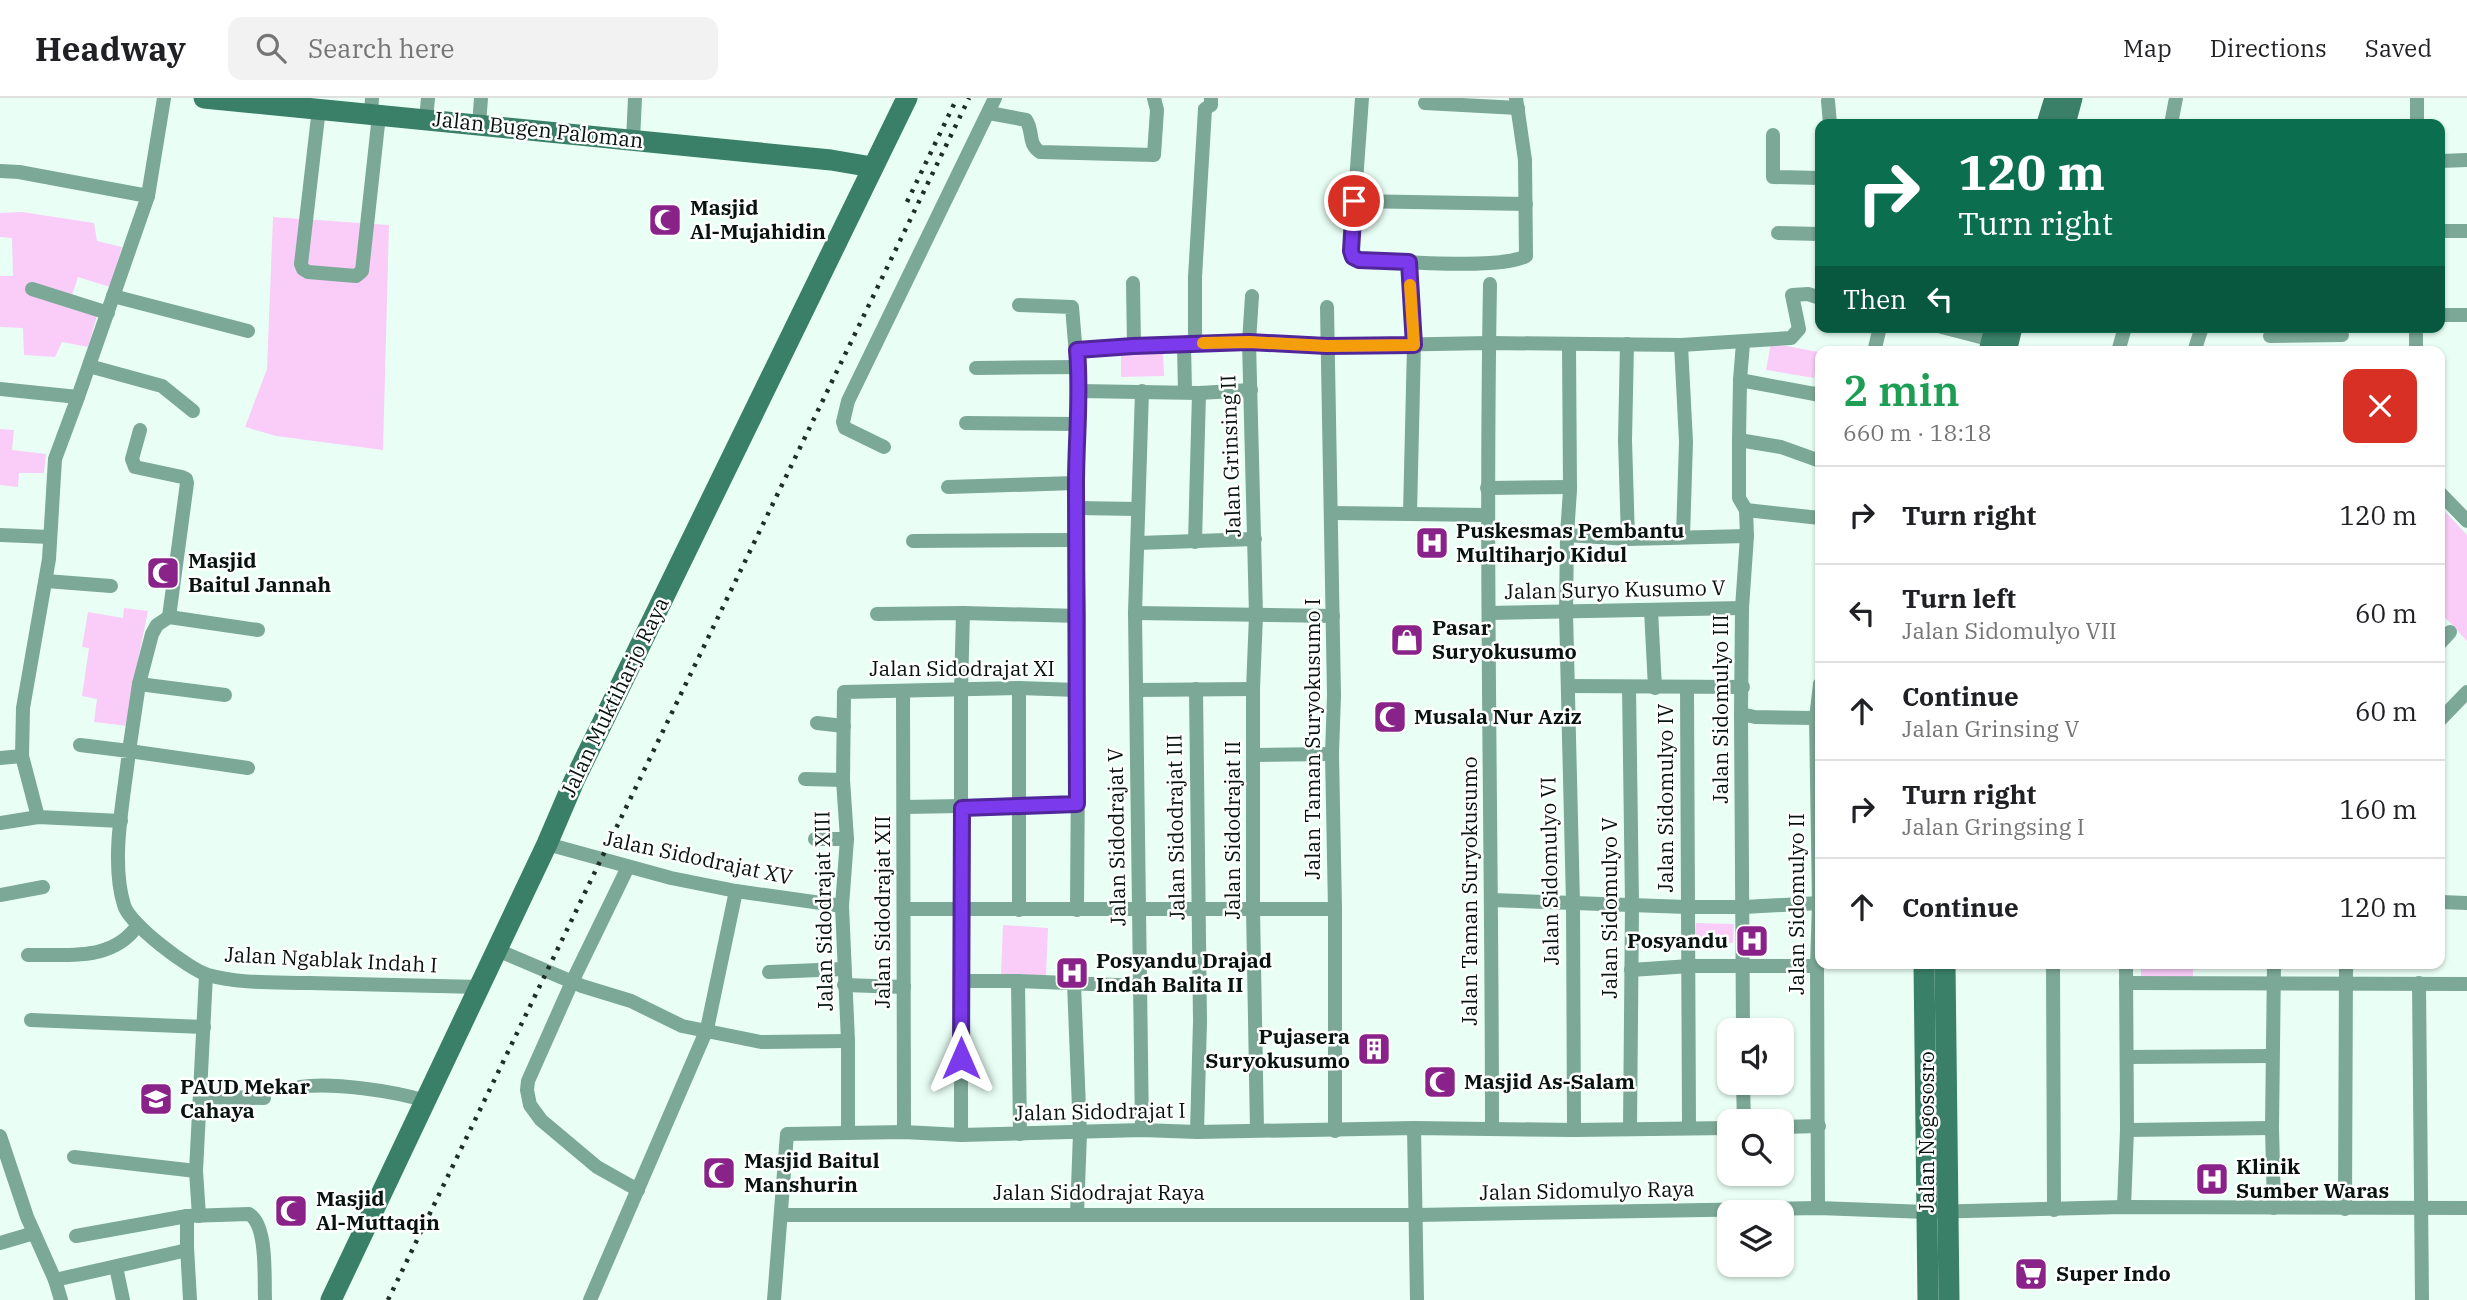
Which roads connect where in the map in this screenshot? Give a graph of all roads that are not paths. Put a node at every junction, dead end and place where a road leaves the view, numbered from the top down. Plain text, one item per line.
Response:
1 (164, 98) edge
2 (204, 98) edge
3 (481, 98) edge
4 (635, 98) edge
5 (906, 98) edge
6 (995, 98) edge
7 (1154, 98) edge
8 (1211, 98) edge
9 (1362, 98) edge
10 (2055, 98) edge
11 (2072, 98) edge
12 (2176, 98) edge
13 (2417, 98) edge
14 (1828, 101) dead end
15 (1425, 103) dead end
16 (1517, 103) edge
17 (313, 105) edge
18 (374, 109) edge
19 (427, 109) edge
20 (989, 113) junction
21 (1830, 119) edge
22 (2049, 119) edge
23 (2066, 119) edge
24 (2172, 119) edge
25 (2417, 119) edge
26 (479, 125) junction
27 (1773, 135) dead end
28 (633, 140) junction
29 (2467, 160) edge
30 (2445, 161) edge
31 (872, 167) junction
32 (0, 171) edge
33 (1815, 178) edge
34 (148, 196) junction
35 (1354, 201) junction
36 (1526, 204) junction
37 (2445, 231) edge
38 (2467, 231) edge
39 (1777, 233) dead end
40 (1815, 234) edge
41 (1409, 262) junction
42 (1133, 283) dead end
43 (1490, 284) dead end
44 (32, 289) dead end
45 (113, 296) junction
46 (1252, 296) dead end
47 (1815, 296) edge
48 (1019, 305) dead end
49 (1327, 307) dead end
50 (108, 313) junction
51 (2445, 315) edge
52 (2467, 315) edge
53 (248, 331) dead end
54 (1962, 333) edge
55 (1249, 342) junction
56 (1489, 342) junction
57 (1743, 343) junction
58 (1995, 343) edge
59 (1189, 344) junction
60 (1627, 344) junction
61 (1414, 345) junction
62 (1569, 345) junction
63 (1681, 345) junction
64 (1133, 346) junction
65 (1327, 346) junction
66 (1077, 350) junction
67 (89, 366) junction
68 (1079, 367) junction
69 (976, 368) dead end
70 (1740, 380) junction
71 (0, 389) edge
72 (1251, 390) junction
73 (1079, 391) junction
74 (1142, 391) junction
75 (1192, 393) junction
76 (1815, 395) edge
77 (78, 397) junction
78 (193, 411) dead end
79 (966, 423) dead end
80 (1078, 424) junction
81 (140, 430) dead end
82 (1739, 440) junction
83 (884, 447) dead end
84 (1815, 459) edge
85 (1076, 483) junction
86 (1570, 486) junction
87 (948, 487) dead end
88 (1487, 488) junction
89 (2445, 499) edge
90 (1077, 508) junction
91 (1138, 509) junction
92 (1746, 510) junction
93 (1331, 513) junction
94 (1410, 514) junction
95 (1487, 515) junction
96 (1815, 517) edge
97 (2467, 521) edge
98 (0, 535) edge
99 (1567, 535) junction
100 (1683, 536) junction
101 (1746, 536) junction
102 (50, 537) junction
103 (1628, 539) junction
104 (1077, 540) junction
105 (1255, 540) junction
106 (913, 541) dead end
107 (1195, 541) junction
108 (1138, 542) junction
109 (46, 581) junction
110 (111, 586) dead end
111 (1742, 608) junction
112 (1651, 610) junction
113 (1566, 612) junction
114 (963, 613) junction
115 (1135, 613) junction
116 (1489, 613) junction
117 (877, 614) dead end
118 (1256, 615) junction
119 (1333, 615) junction
120 (1079, 616) junction
121 (169, 617) junction
122 (258, 630) dead end
123 (139, 684) junction
124 (1568, 686) junction
125 (1629, 687) junction
126 (1743, 687) junction
127 (1019, 688) junction
128 (1655, 688) junction
129 (1687, 688) junction
130 (961, 689) junction
131 (1196, 689) junction
132 (1253, 689) junction
133 (1077, 690) junction
134 (848, 691) joint
135 (902, 691) junction
136 (1136, 691) junction
137 (2467, 692) edge
138 (225, 695) dead end
139 (1741, 714) junction
140 (2445, 715) edge
141 (1815, 718) edge
142 (817, 723) dead end
143 (844, 726) junction
144 (80, 745) dead end
145 (129, 751) junction
146 (1332, 754) junction
147 (1254, 755) junction
148 (22, 756) junction
149 (0, 758) edge
150 (248, 768) dead end
151 (805, 779) dead end
152 (843, 780) junction
153 (1077, 804) junction
154 (1018, 806) junction
155 (904, 807) junction
156 (962, 808) junction
157 (38, 817) junction
158 (121, 821) junction
159 (0, 823) edge
160 (815, 839) dead end
161 (847, 839) junction
162 (547, 844) junction
163 (628, 867) junction
164 (43, 887) dead end
165 (736, 891) junction
166 (0, 895) edge
167 (1492, 901) junction
168 (1573, 902) junction
169 (2445, 902) edge
170 (2467, 902) edge
171 (1815, 903) edge
172 (1632, 904) junction
173 (842, 906) junction
174 (1688, 907) junction
175 (1744, 907) junction
176 (905, 909) junction
177 (1254, 909) junction
178 (1335, 909) junction
179 (961, 910) junction
180 (1019, 910) junction
181 (1077, 910) junction
182 (1139, 910) junction
183 (1198, 910) junction
184 (138, 925) junction
185 (497, 950) junction
186 (28, 955) dead end
187 (1690, 966) junction
188 (1815, 966) edge
189 (1742, 967) junction
190 (844, 969) junction
191 (1817, 969) edge
192 (1924, 969) edge
193 (1945, 969) edge
194 (2053, 969) edge
195 (2126, 969) edge
196 (2274, 969) edge
197 (2346, 969) edge
198 (1631, 970) junction
199 (769, 972) dead end
200 (206, 975) junction
201 (961, 981) junction
202 (1018, 981) junction
203 (572, 982) junction
204 (2126, 983) junction
205 (2274, 983) junction
206 (2346, 983) junction
207 (2419, 983) junction
208 (1074, 984) junction
209 (2467, 984) edge
210 (844, 985) junction
211 (904, 986) junction
212 (1141, 986) junction
213 (480, 987) junction
214 (1743, 1018) edge
215 (31, 1020) dead end
216 (204, 1027) junction
217 (707, 1029) junction
218 (848, 1041) junction
219 (2272, 1056) junction
220 (2128, 1057) junction
221 (300, 1087) dead end
222 (200, 1097) junction
223 (264, 1098) dead end
224 (426, 1101) junction
225 (1819, 1126) junction
226 (1689, 1127) junction
227 (1794, 1127) edge
228 (1414, 1128) junction
229 (1492, 1128) junction
230 (1717, 1128) edge
231 (2272, 1128) junction
232 (1257, 1129) junction
233 (1630, 1129) junction
234 (1142, 1130) junction
235 (1574, 1130) junction
236 (2127, 1130) junction
237 (1335, 1131) junction
238 (904, 1132) junction
239 (1197, 1132) junction
240 (848, 1133) junction
241 (1080, 1133) junction
242 (1020, 1134) junction
243 (961, 1135) junction
244 (0, 1136) edge
245 (74, 1157) dead end
246 (196, 1171) junction
247 (638, 1190) junction
248 (2124, 1207) junction
249 (2420, 1207) junction
250 (1818, 1208) junction
251 (2274, 1208) junction
252 (2467, 1208) edge
253 (2345, 1209) junction
254 (2054, 1210) junction
255 (1948, 1211) junction
256 (1927, 1212) junction
257 (1077, 1214) junction
258 (782, 1215) junction
259 (1416, 1215) junction
260 (193, 1216) junction
261 (34, 1233) junction
262 (76, 1236) dead end
263 (0, 1243) edge
264 (187, 1247) junction
265 (116, 1267) junction
266 (55, 1280) junction
267 (61, 1300) edge
268 (123, 1300) edge
269 (190, 1300) edge
270 (265, 1300) edge
271 (331, 1300) edge
272 (590, 1300) edge
273 (774, 1300) edge
274 (1417, 1300) edge
275 (1928, 1300) edge
276 (1949, 1300) edge
277 (2422, 1300) edge

1 - 34 street
2 - 17 street, Jalan Bugen Paloman
3 - 26 street
4 - 28 street
5 - 31 street, Jalan Muktiharjo Raya
6 - 20 street
7 - 20 street
8 - 59 street
9 - 35 street
10 - 22 street
11 - 23 street
12 - 24 street
13 - 25 street
14 - 21 street
15 - 16 street
16 - 36 street
17 - 18 street, Jalan Bugen Paloman
17 - 18 street
18 - 19 street, Jalan Bugen Paloman
19 - 26 street, Jalan Bugen Paloman
20 - 83 street
26 - 28 street, Jalan Bugen Paloman
27 - 33 street
28 - 31 street, Jalan Bugen Paloman
29 - 30 street
31 - 162 street, Jalan Muktiharjo Raya
32 - 34 street
34 - 45 street
35 - 36 street
35 - 41 street
36 - 41 street
37 - 38 street
39 - 40 street
41 - 61 street
42 - 64 street
43 - 56 street, Jalan Taman Suryokusumo
44 - 50 street
45 - 50 street
45 - 53 street
46 - 55 street, Jalan Grinsing II
47 - 57 street
48 - 66 street
49 - 65 street, Jalan Taman Suryokusumo I
50 - 67 street
51 - 52 street
54 - 58 street
55 - 59 street
55 - 65 street
55 - 72 street, Jalan Grinsing II
56 - 61 street
56 - 62 street
56 - 88 street, Jalan Taman Suryokusumo
57 - 63 street
57 - 70 street, Jalan Sidomulyo III
59 - 64 street
59 - 75 street
60 - 62 street
60 - 63 street
60 - 103 street
61 - 65 street
61 - 94 street
62 - 86 street, Jalan Sidomulyo VI
63 - 100 street
64 - 66 street
65 - 93 street, Jalan Taman Suryokusumo I
66 - 68 street
67 - 77 street
67 - 78 street
68 - 69 street
68 - 73 street
70 - 76 street
70 - 82 street, Jalan Sidomulyo III
71 - 77 street
72 - 75 street
72 - 105 street, Jalan Grinsing II
73 - 74 street
73 - 80 street
74 - 75 street
74 - 91 street, Jalan Sidodrajat V
75 - 107 street
77 - 102 street
79 - 80 street
80 - 85 street
81 - 121 street
82 - 84 street
82 - 92 street, Jalan Sidomulyo III
85 - 87 street
85 - 90 street
86 - 88 street
86 - 99 street, Jalan Sidomulyo VI
88 - 95 street, Jalan Taman Suryokusumo
89 - 97 street
90 - 91 street
90 - 104 street
91 - 108 street, Jalan Sidodrajat V
92 - 96 street
92 - 101 street, Jalan Sidomulyo III
93 - 94 street
93 - 119 street, Jalan Taman Suryokusumo I
94 - 95 street
95 - 116 street, Jalan Taman Suryokusumo
98 - 102 street
99 - 103 street
99 - 113 street, Jalan Sidomulyo VI
100 - 101 street
100 - 103 street
101 - 111 street, Jalan Sidomulyo III
102 - 109 street
104 - 106 street
104 - 120 street
105 - 107 street
105 - 118 street, Jalan Grinsing II
107 - 108 street
108 - 115 street, Jalan Sidodrajat V
109 - 110 street
109 - 148 street
111 - 112 street, Jalan Suryo Kusumo V
111 - 126 street, Jalan Sidomulyo III
112 - 113 street, Jalan Suryo Kusumo V
112 - 128 street
113 - 116 street, Jalan Suryo Kusumo V
113 - 124 street, Jalan Sidomulyo VI
114 - 117 street
114 - 120 street
114 - 130 street
115 - 118 street
115 - 136 street, Jalan Sidodrajat V
116 - 167 street, Jalan Taman Suryokusumo
118 - 119 street
118 - 132 street, Jalan Sidodrajat II
119 - 146 street, Jalan Taman Suryokusumo I
120 - 133 street
121 - 122 street
121 - 123 street, Jalan Ngablak Indah I
123 - 138 street
123 - 145 street, Jalan Ngablak Indah I
124 - 125 street
124 - 168 street, Jalan Sidomulyo VI
125 - 128 street
125 - 172 street, Jalan Sidomulyo V
126 - 129 street
126 - 139 street, Jalan Sidomulyo III
127 - 130 street, Jalan Sidodrajat XI
127 - 133 street, Jalan Sidodrajat XI
127 - 154 street
128 - 129 street
129 - 174 street, Jalan Sidomulyo IV
130 - 135 street, Jalan Sidodrajat XI
130 - 156 street
131 - 132 street
131 - 136 street
131 - 183 street, Jalan Sidodrajat III
132 - 147 street, Jalan Sidodrajat II
133 - 153 street
134 - 135 street, Jalan Sidodrajat XI
134 - 143 street, Jalan Sidodrajat XIII
135 - 155 street, Jalan Sidodrajat XII
136 - 182 street, Jalan Sidodrajat V
137 - 140 street
139 - 141 street
139 - 175 street, Jalan Sidomulyo III
142 - 143 street
143 - 152 street, Jalan Sidodrajat XIII
144 - 145 street
145 - 150 street
145 - 158 street, Jalan Ngablak Indah I
146 - 147 street
146 - 178 street, Jalan Taman Suryokusumo I
147 - 177 street, Jalan Sidodrajat II
148 - 149 street
148 - 157 street
151 - 152 street
152 - 161 street, Jalan Sidodrajat XIII
153 - 154 street
153 - 181 street
154 - 156 street
154 - 180 street
155 - 156 street
155 - 176 street, Jalan Sidodrajat XII
156 - 179 street
157 - 158 street
157 - 159 street
158 - 184 street, Jalan Ngablak Indah I
160 - 161 street
161 - 173 street, Jalan Sidodrajat XIII
162 - 163 street, Jalan Sidodrajat XV
162 - 185 street, Jalan Muktiharjo Raya
163 - 165 street, Jalan Sidodrajat XV
163 - 203 street
164 - 166 street
165 - 173 street, Jalan Sidodrajat XV
165 - 217 street
167 - 168 street
167 - 229 street, Jalan Taman Suryokusumo
168 - 172 street
168 - 235 street, Jalan Sidomulyo VI
169 - 170 street
171 - 175 street
172 - 174 street
172 - 198 street, Jalan Sidomulyo V
173 - 190 street, Jalan Sidodrajat XIII
174 - 175 street
174 - 187 street, Jalan Sidomulyo IV
175 - 189 street, Jalan Sidomulyo III
176 - 179 street
176 - 211 street, Jalan Sidodrajat XII
177 - 178 street
177 - 183 street
177 - 232 street, Jalan Sidodrajat II
178 - 237 street, Jalan Taman Suryokusumo I
179 - 180 street
179 - 201 street
180 - 181 street
181 - 182 street
182 - 183 street
182 - 212 street, Jalan Sidodrajat V
183 - 239 street, Jalan Sidodrajat III
184 - 186 street
184 - 200 street, Jalan Ngablak Indah I
185 - 203 street
185 - 213 street, Jalan Muktiharjo Raya
187 - 189 street
187 - 198 street
187 - 226 street
188 - 189 street
189 - 214 street
190 - 199 street
190 - 210 street, Jalan Sidodrajat XIII
191 - 225 street, Jalan Sidomulyo II
192 - 256 street, Jalan Nogososro
193 - 255 street, Jalan Nogososro
194 - 254 street
195 - 204 street
196 - 205 street
197 - 206 street
198 - 233 street, Jalan Sidomulyo V
200 - 213 street, Jalan Ngablak Indah I
200 - 216 street
201 - 202 street
201 - 243 street
202 - 208 street
202 - 242 street
203 - 217 street
203 - 247 street
204 - 205 street
204 - 220 street
205 - 206 street
205 - 219 street
206 - 207 street
206 - 253 street
207 - 209 street
207 - 249 street
208 - 212 street
208 - 241 street
210 - 211 street
210 - 218 street, Jalan Sidodrajat XIII
211 - 238 street, Jalan Sidodrajat XII
212 - 234 street, Jalan Sidodrajat V
213 - 224 street, Jalan Muktiharjo Raya
215 - 216 street
216 - 222 street
217 - 218 street
217 - 247 street
218 - 240 street, Jalan Sidodrajat XIII
219 - 220 street
219 - 231 street
220 - 236 street
221 - 224 street
222 - 223 street
222 - 246 street
224 - 271 street, Jalan Muktiharjo Raya
225 - 227 street
225 - 250 street, Jalan Sidomulyo II
226 - 230 street, Jalan Sidodrajat I
226 - 233 street, Jalan Sidodrajat I
228 - 229 street, Jalan Sidodrajat I
228 - 237 street, Jalan Sidodrajat I
228 - 259 street
229 - 235 street, Jalan Sidodrajat I
231 - 236 street
231 - 251 street
232 - 237 street, Jalan Sidodrajat I
232 - 239 street, Jalan Sidodrajat I
233 - 235 street, Jalan Sidodrajat I
234 - 239 street, Jalan Sidodrajat I
234 - 241 street, Jalan Sidodrajat I
236 - 248 street
238 - 240 street, Jalan Sidodrajat I
238 - 243 street, Jalan Sidodrajat I
240 - 258 street, Jalan Sidodrajat I
241 - 242 street, Jalan Sidodrajat I
241 - 257 street
242 - 243 street, Jalan Sidodrajat I
244 - 261 street
245 - 246 street
246 - 260 street
247 - 272 street
248 - 251 street, Jalan Sidomulyo Raya
248 - 254 street, Jalan Sidomulyo Raya
249 - 252 street, Jalan Sidomulyo Raya
249 - 253 street, Jalan Sidomulyo Raya
249 - 277 street
250 - 256 street, Jalan Sidomulyo Raya
250 - 259 street, Jalan Sidomulyo Raya
251 - 253 street, Jalan Sidomulyo Raya
254 - 255 street, Jalan Sidomulyo Raya
255 - 256 street, Jalan Sidomulyo Raya
255 - 276 street, Jalan Nogososro
256 - 275 street, Jalan Nogososro
257 - 258 street, Jalan Sidodrajat Raya
257 - 259 street, Jalan Sidodrajat Raya
258 - 273 street
259 - 274 street
260 - 262 street
260 - 264 street
260 - 270 street
261 - 263 street
261 - 266 street
264 - 265 street
264 - 269 street
265 - 266 street
265 - 268 street
266 - 267 street

